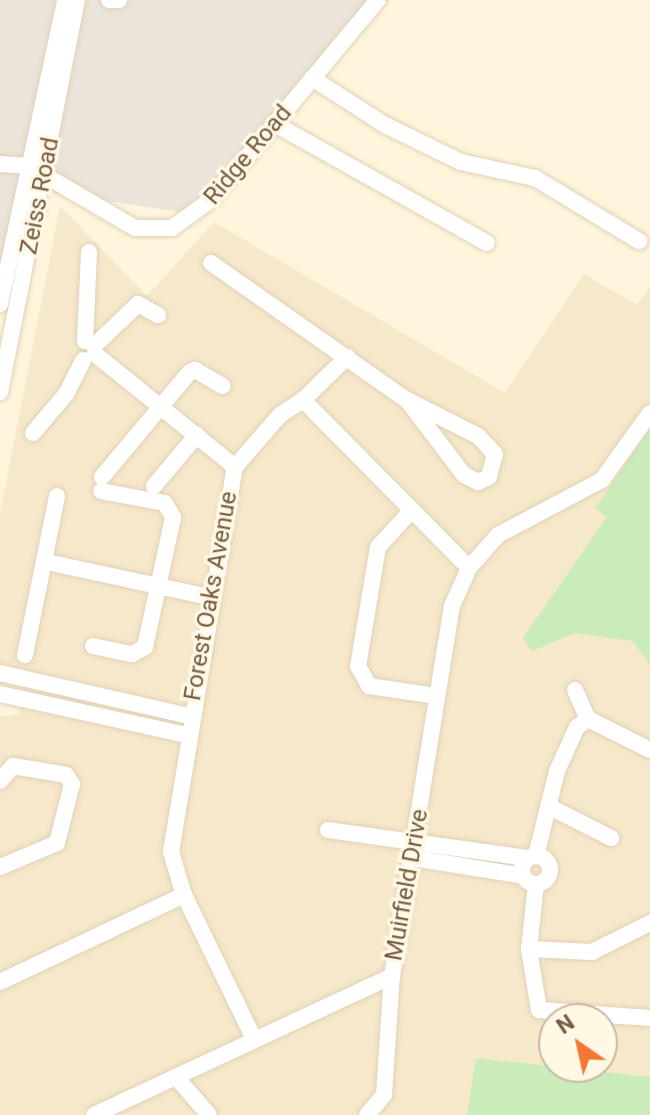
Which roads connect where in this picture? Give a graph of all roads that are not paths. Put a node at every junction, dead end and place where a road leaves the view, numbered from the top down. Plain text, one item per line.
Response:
1 (65, 0) edge
2 (77, 0) edge
3 (109, 0) edge
4 (119, 0) edge
5 (378, 0) edge
6 (312, 78) junction
7 (275, 124) junction
8 (0, 164) edge
9 (29, 166) junction
10 (45, 174) junction
11 (639, 241) dead end
12 (487, 243) dead end
13 (89, 252) dead end
14 (211, 263) dead end
15 (0, 304) edge
16 (158, 315) dead end
17 (89, 350) junction
18 (347, 357) junction
19 (223, 386) dead end
20 (0, 392) edge
21 (303, 400) junction
22 (407, 400) junction
23 (162, 405) junction
24 (650, 413) edge
25 (33, 433) dead end
26 (197, 435) junction
27 (235, 467) junction
28 (154, 486) dead end
29 (57, 496) dead end
30 (412, 510) junction
31 (47, 562) junction
32 (469, 568) junction
33 (159, 585) junction
34 (213, 598) junction
35 (93, 646) dead end
36 (25, 655) dead end
37 (0, 673) edge
38 (575, 690) dead end
39 (0, 694) edge
40 (101, 695) junction
41 (437, 696) junction
42 (190, 716) junction
43 (98, 718) junction
44 (588, 719) junction
45 (186, 735) junction
46 (650, 750) edge
47 (0, 781) edge
48 (548, 806) junction
49 (328, 830) dead end
50 (611, 838) dead end
51 (414, 852) junction
52 (532, 857) junction
53 (0, 867) edge
54 (530, 880) junction
55 (184, 895) junction
56 (650, 923) edge
57 (529, 949) junction
58 (392, 976) junction
59 (0, 982) edge
60 (650, 1018) edge
61 (254, 1039) junction
62 (176, 1077) junction
63 (94, 1115) edge
64 (209, 1115) edge
65 (367, 1115) edge

1 - 9 street, Zeiss Road
2 - 10 street, Zeiss Road
3 - 4 street
5 - 6 street, Ridge Road
6 - 7 street, Ridge Road
6 - 11 street
7 - 10 street, Ridge Road
7 - 12 street
8 - 9 street
9 - 10 street, Ridge Road
9 - 15 street, Zeiss Road
10 - 20 street, Zeiss Road
13 - 17 street
14 - 18 street
16 - 17 street
17 - 23 street
17 - 25 street
18 - 21 street, Forest Oaks Avenue
18 - 22 street
19 - 23 street
21 - 27 street, Forest Oaks Avenue
21 - 30 street
22 - 22 street
23 - 26 street
23 - 33 street
24 - 32 street
26 - 27 street
26 - 28 street
27 - 34 street, Forest Oaks Avenue
29 - 31 street
30 - 32 street
30 - 41 street
31 - 33 street
31 - 36 street
32 - 41 street, Muirfield Drive
33 - 34 street
33 - 35 street
34 - 42 street, Forest Oaks Avenue
37 - 40 street
38 - 44 street
39 - 43 street
40 - 42 street
40 - 43 street
41 - 51 street, Muirfield Drive
42 - 45 street, Forest Oaks Avenue
43 - 45 street
44 - 46 street
44 - 48 street
45 - 55 street, Forest Oaks Avenue
47 - 53 street
48 - 50 street
48 - 52 street
49 - 51 street
51 - 52 street
51 - 54 street
51 - 58 street, Muirfield Drive
52 - 54 street
52 - 54 street
54 - 57 street
55 - 59 street
55 - 61 street, Forest Oaks Avenue
56 - 57 street
57 - 60 street
58 - 61 street, Muirfield Drive
58 - 65 street
61 - 62 street, Muirfield Drive
62 - 63 street, Muirfield Drive
62 - 64 street

